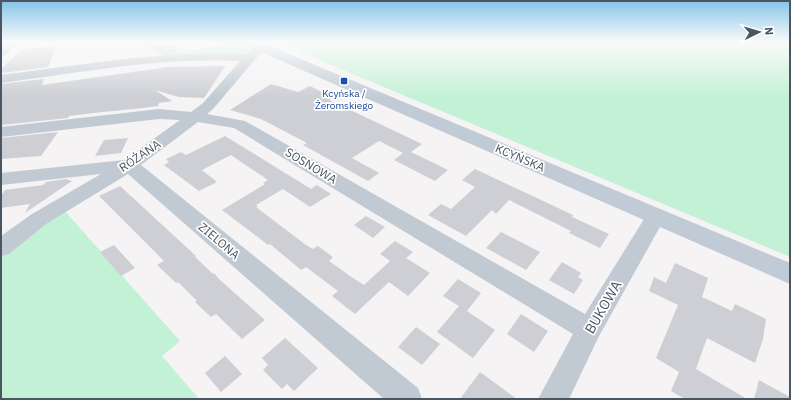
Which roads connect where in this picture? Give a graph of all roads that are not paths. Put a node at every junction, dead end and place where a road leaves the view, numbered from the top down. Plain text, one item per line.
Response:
1 (144, 61) edge
2 (245, 61) edge
3 (283, 61) edge
4 (1, 79) edge
5 (196, 117) junction
6 (1, 132) edge
7 (129, 165) junction
8 (1, 179) edge
9 (656, 216) junction
10 (1, 248) edge
11 (790, 274) edge
12 (589, 330) junction
13 (407, 399) edge
14 (553, 399) edge

1 - 4 street
2 - 5 street, RÓŻANA
3 - 9 street, KCYŃSKA
5 - 6 street, SOSNOWA
5 - 7 street, RÓŻANA
5 - 12 street, SOSNOWA
7 - 8 street
7 - 10 street, RÓŻANA
7 - 13 street, ZIELONA
9 - 11 street, KCYŃSKA
9 - 12 street, BUKOWA
12 - 14 street, BUKOWA

